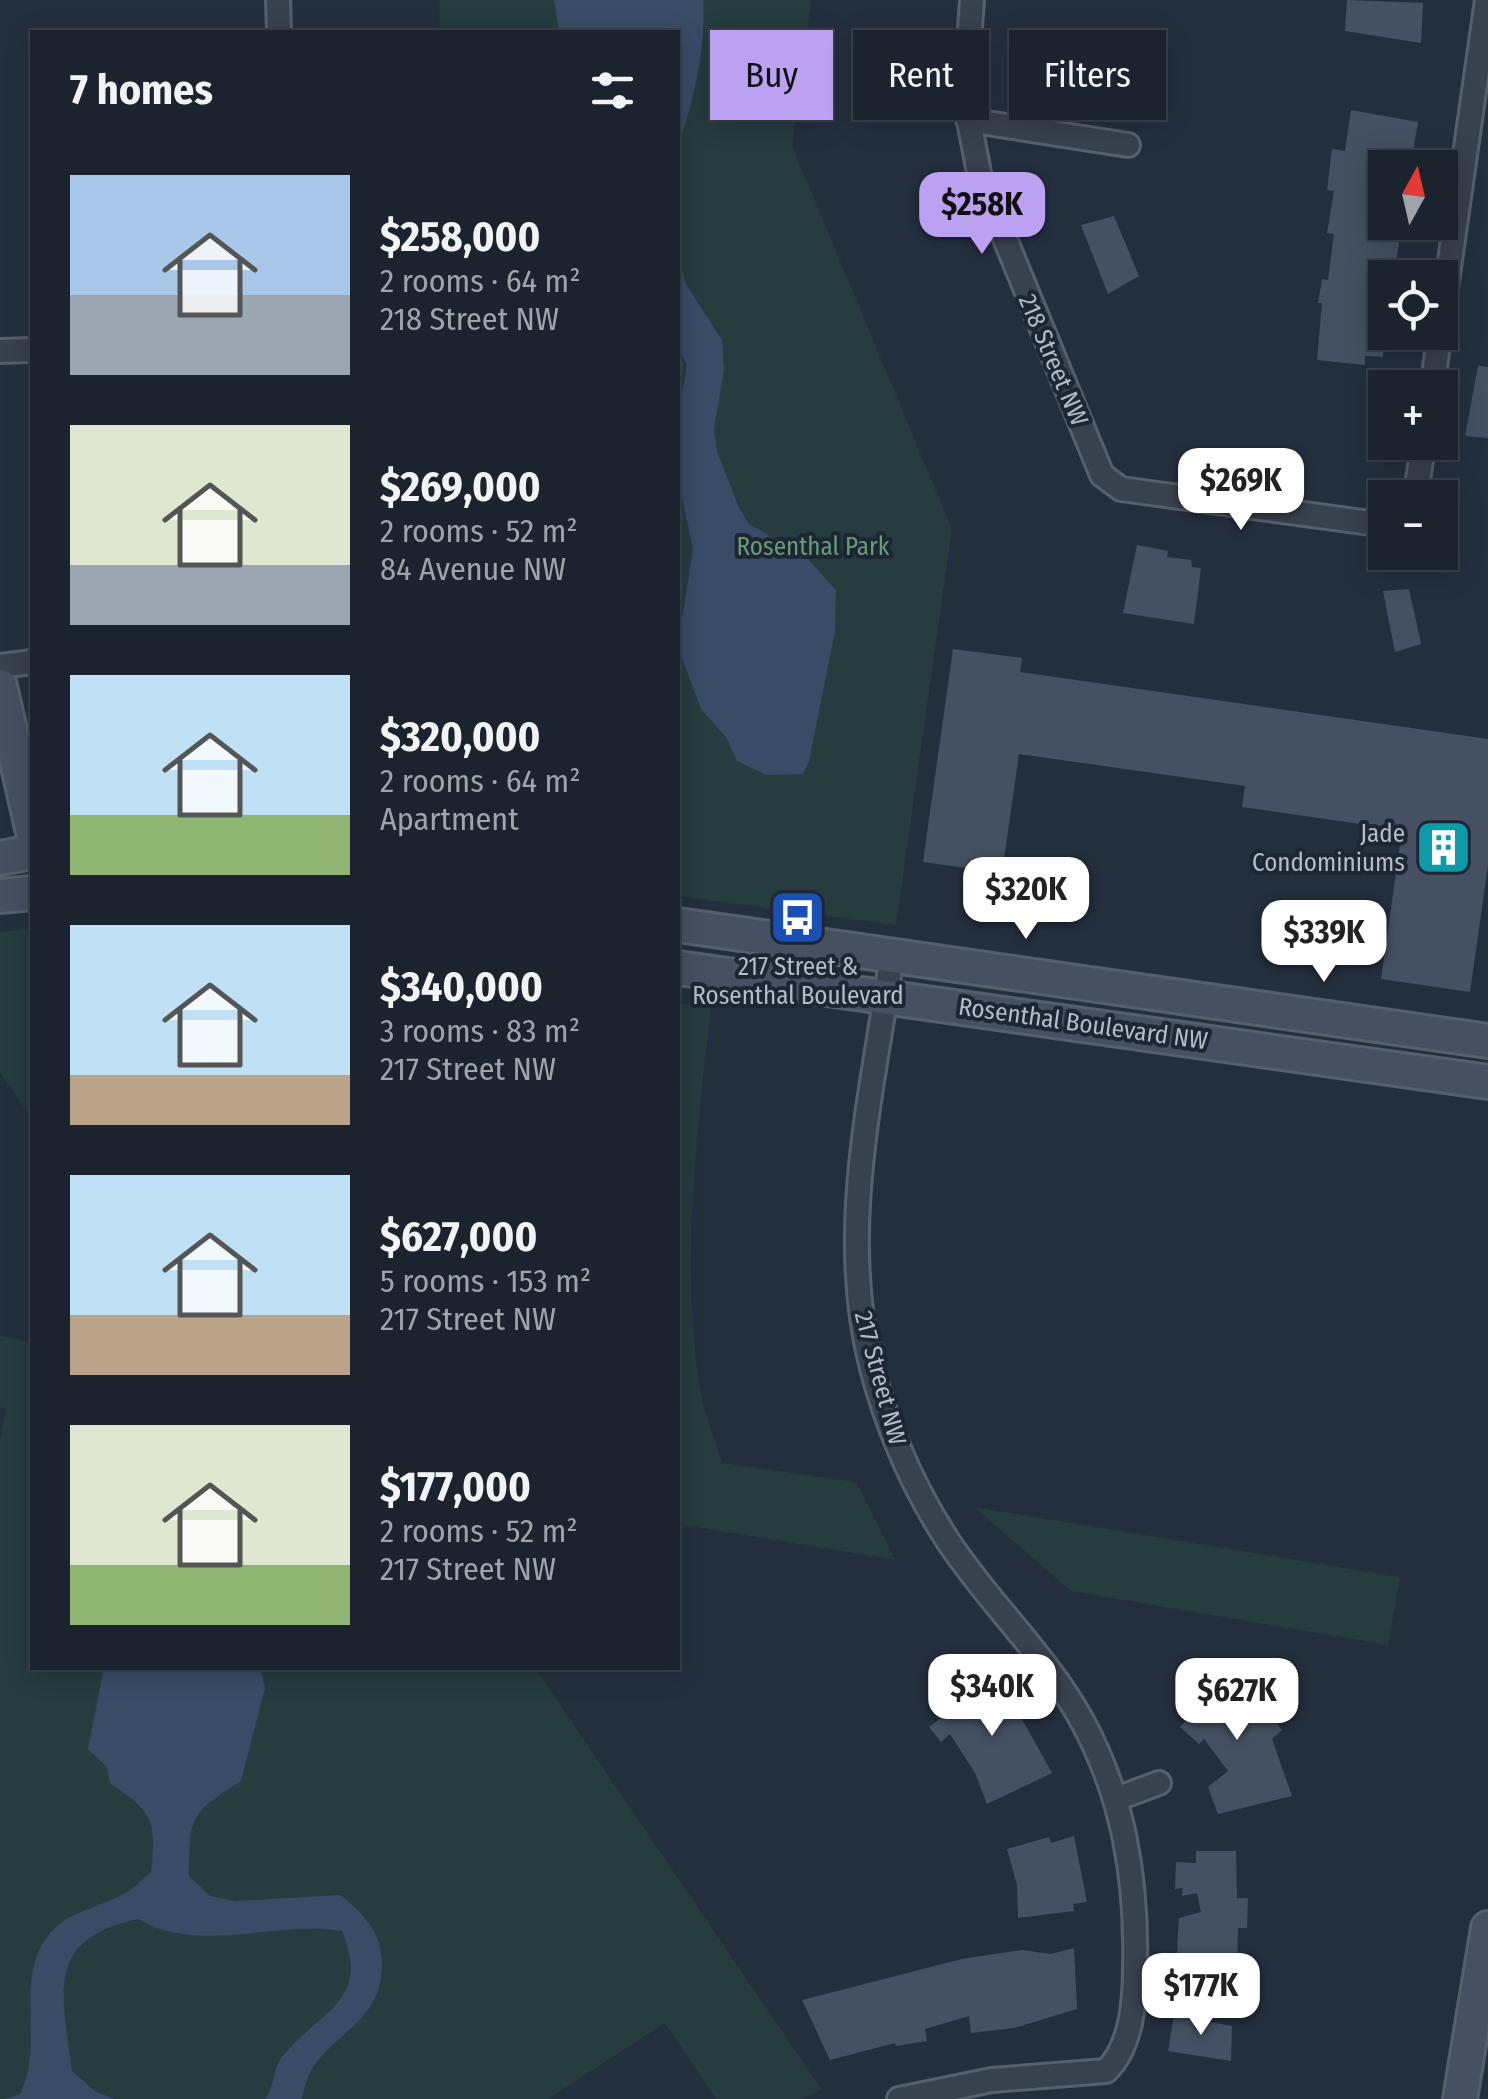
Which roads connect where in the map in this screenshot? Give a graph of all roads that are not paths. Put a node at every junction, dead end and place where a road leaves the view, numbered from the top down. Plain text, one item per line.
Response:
1 (278, 0) edge
2 (972, 0) edge
3 (1487, 0) edge
4 (279, 30) edge
5 (969, 30) edge
6 (968, 120) joint
7 (1128, 145) dead end
8 (1450, 260) edge
9 (30, 350) edge
10 (0, 351) edge
11 (1368, 523) edge
12 (30, 662) edge
13 (0, 666) edge
14 (0, 686) edge
15 (30, 819) edge
16 (30, 852) edge
17 (0, 858) edge
18 (30, 892) edge
19 (0, 896) edge
20 (680, 925) edge
21 (892, 955) junction
22 (680, 968) edge
23 (886, 996) junction
24 (1488, 1040) edge
25 (1488, 1082) edge
26 (1159, 1783) dead end
27 (1116, 1798) junction
28 (1488, 1928) edge
29 (899, 2099) edge
30 (1460, 2099) edge

1 - 4 street
2 - 5 street, 218 Street NW
3 - 8 street
6 - 7 street
6 - 11 street, 218 Street NW
9 - 10 street
12 - 13 street
14 - 15 street
16 - 17 street
18 - 19 street
20 - 21 street, Rosenthal Boulevard NW
21 - 23 street, 217 Street NW
21 - 24 street, Rosenthal Boulevard NW
22 - 23 street, Rosenthal Boulevard NW
23 - 25 street, Rosenthal Boulevard NW
23 - 27 street, 217 Street NW
26 - 27 street
27 - 29 street, 217 Street NW
28 - 30 street

